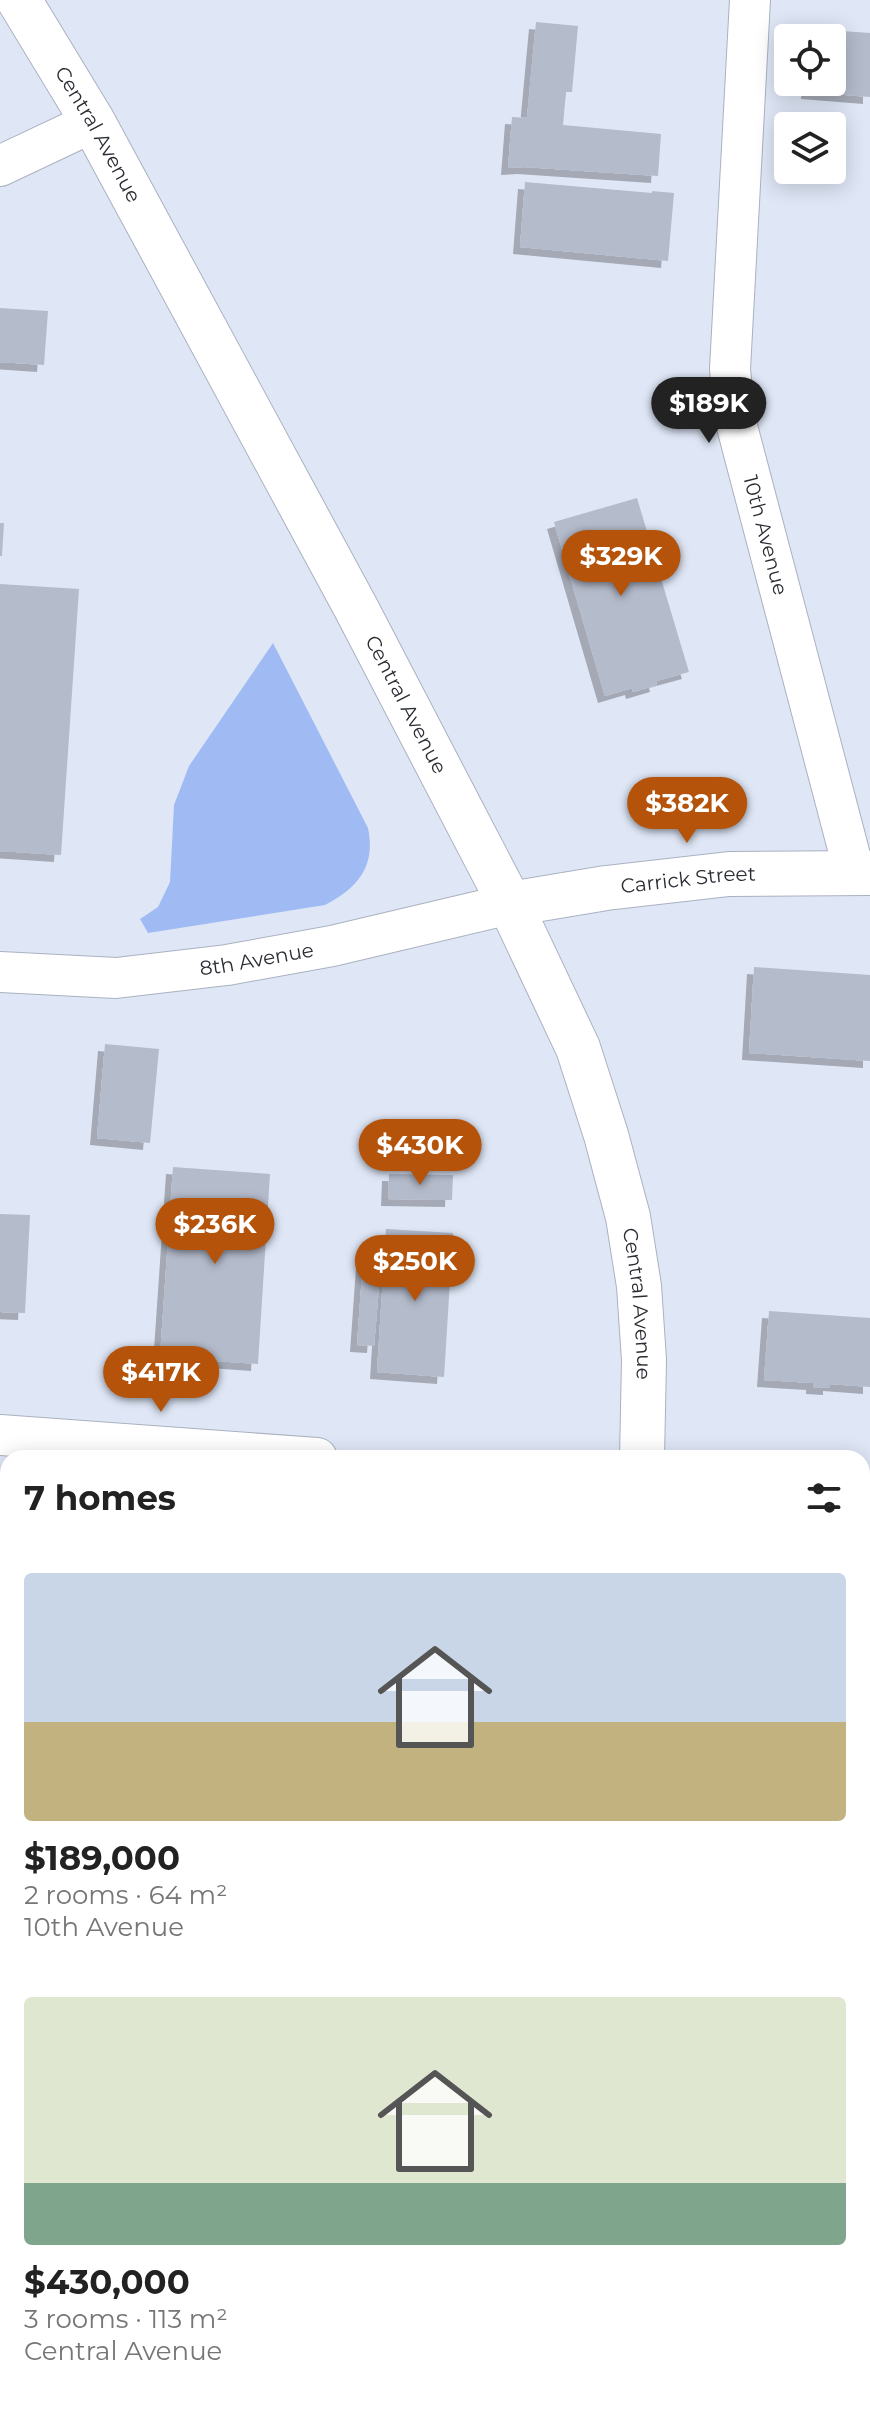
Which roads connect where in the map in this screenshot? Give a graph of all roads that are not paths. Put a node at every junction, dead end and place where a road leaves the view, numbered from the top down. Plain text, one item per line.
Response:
1 (19, 0) edge
2 (750, 0) edge
3 (93, 122) junction
4 (0, 166) edge
5 (862, 872) edge
6 (510, 904) junction
7 (0, 972) edge
8 (0, 1435) edge
9 (207, 1450) edge
10 (642, 1450) edge

1 - 3 main road, Central Avenue
2 - 5 street, 10th Avenue
3 - 4 street
3 - 6 main road, Central Avenue
5 - 6 main road, Carrick Street
6 - 7 street, 8th Avenue
6 - 10 main road, Central Avenue
8 - 9 street

